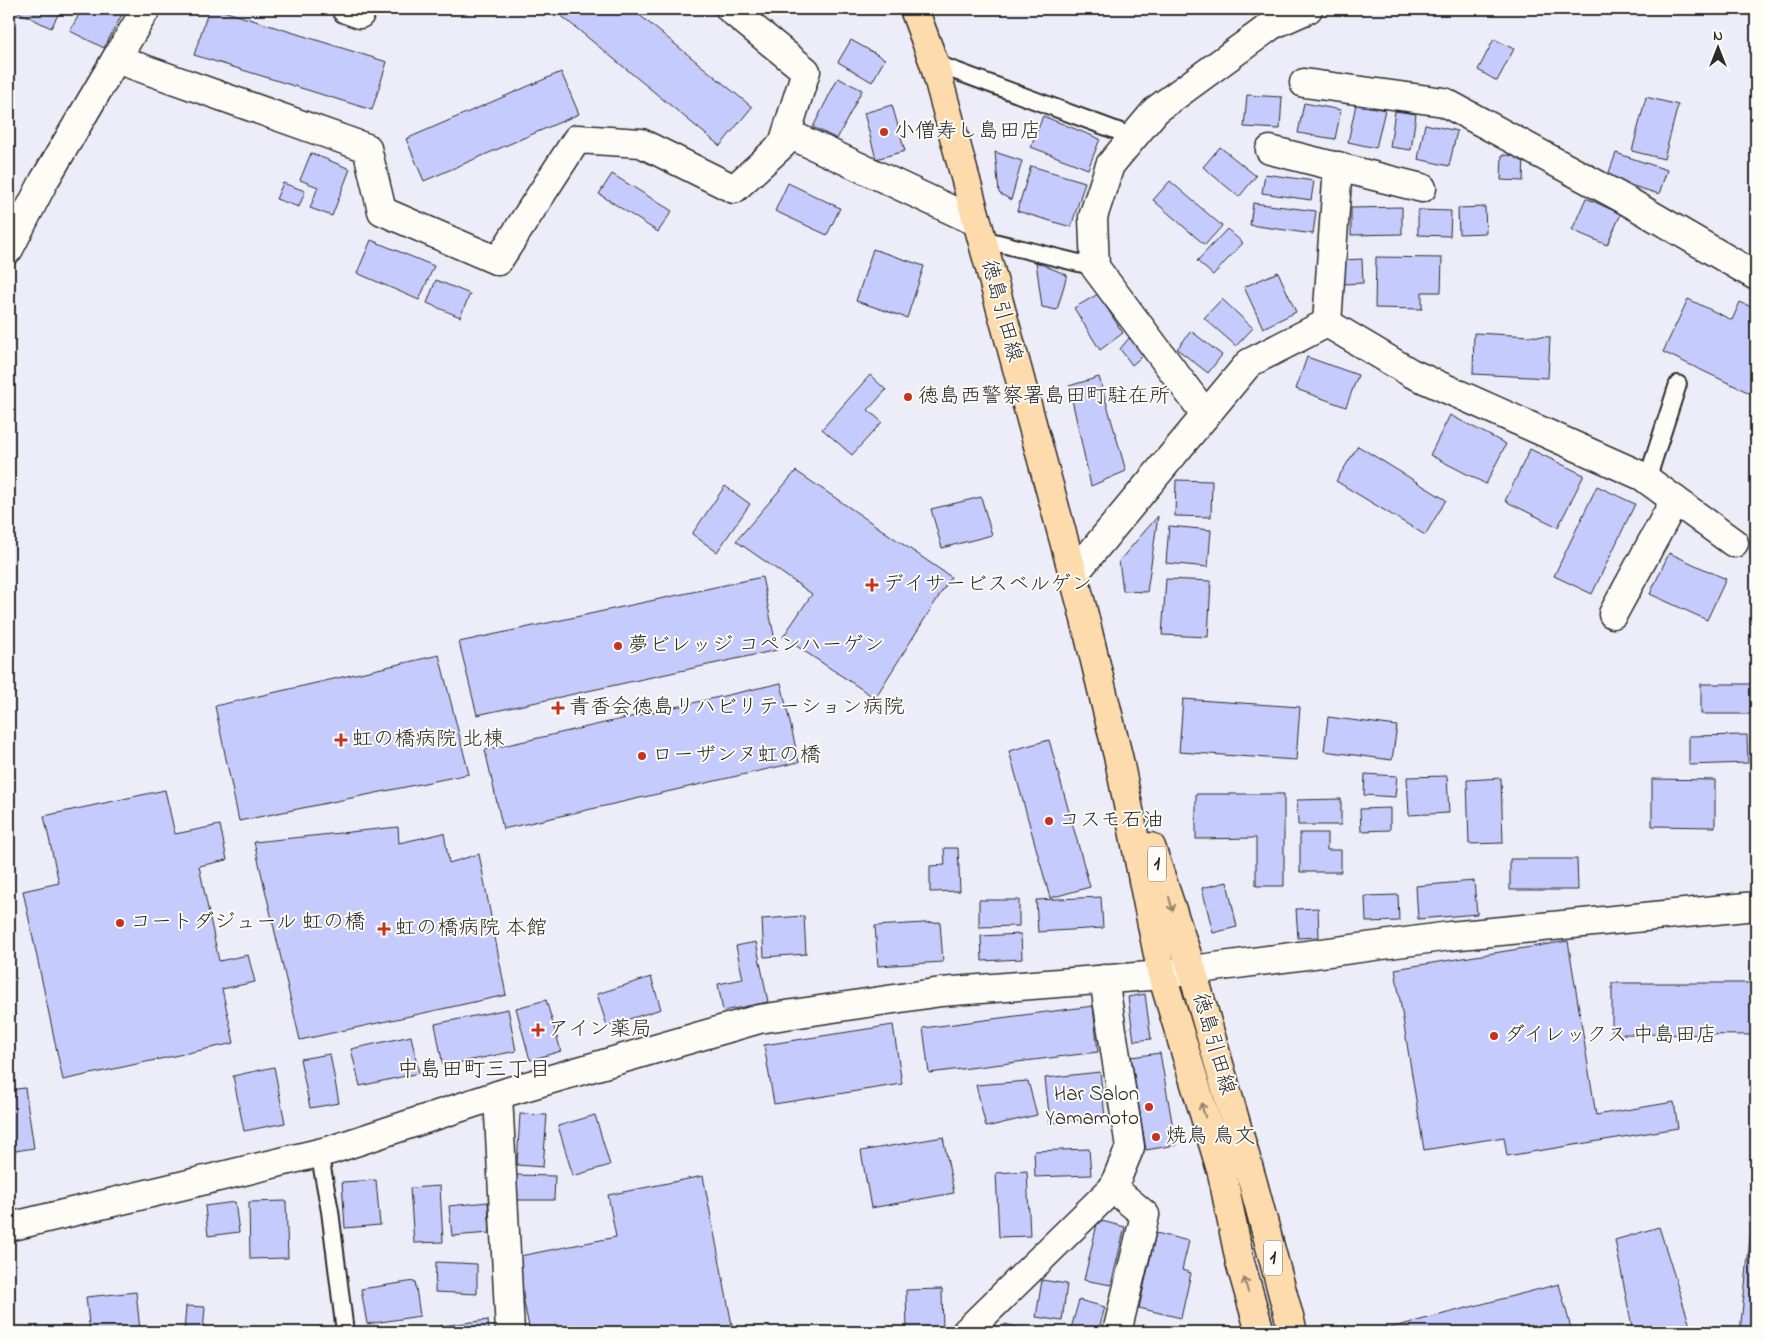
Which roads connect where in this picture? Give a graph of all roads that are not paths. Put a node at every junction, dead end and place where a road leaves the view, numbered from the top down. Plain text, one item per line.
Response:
1 (146, 9) edge
2 (730, 9) edge
3 (914, 9) edge
4 (1308, 9) edge
5 (116, 59) junction
6 (934, 63) junction
7 (1304, 83) dead end
8 (787, 133) junction
9 (1134, 137) junction
10 (1270, 150) dead end
11 (1338, 166) junction
12 (1422, 188) dead end
13 (979, 230) junction
14 (9, 249) edge
15 (1095, 267) junction
16 (1756, 276) edge
17 (1326, 323) junction
18 (1678, 384) dead end
19 (1206, 415) junction
20 (1648, 480) junction
21 (1675, 500) junction
22 (1734, 543) dead end
23 (1073, 575) junction
24 (1612, 614) dead end
25 (1119, 760) junction
26 (1756, 906) edge
27 (1192, 970) junction
28 (1162, 975) junction
29 (1104, 979) junction
30 (498, 1095) junction
31 (319, 1152) junction
32 (1113, 1188) junction
33 (9, 1228) edge
34 (345, 1332) edge
35 (510, 1332) edge
36 (966, 1332) edge
37 (1117, 1332) edge
38 (1260, 1332) edge
39 (1294, 1332) edge

1 - 5 street
2 - 8 street
3 - 6 main road, 徳島引田線 / 1
4 - 9 street
5 - 8 street
5 - 14 street
6 - 9 lane
6 - 13 main road, 徳島引田線 / 1
7 - 16 street
8 - 13 street
9 - 15 street
10 - 11 street
11 - 12 street
11 - 17 street
13 - 15 lane
13 - 23 main road, 徳島引田線 / 1
15 - 19 street
17 - 19 street
17 - 20 street
18 - 20 lane
19 - 23 street
20 - 21 street
21 - 22 street
21 - 24 street
23 - 25 main road, 徳島引田線 / 1
25 -> 27 main road, 徳島引田線 / 1
25 - 28 main road, 徳島引田線 / 1
26 - 27 street
27 - 28 street
27 - 39 main road, 徳島引田線 / 1
28 - 29 street
38 -> 28 main road, 徳島引田線 / 1
29 - 30 street
29 - 32 street
30 - 31 street
30 - 35 street
31 - 33 street
31 - 34 lane
32 - 36 street
32 - 37 street

